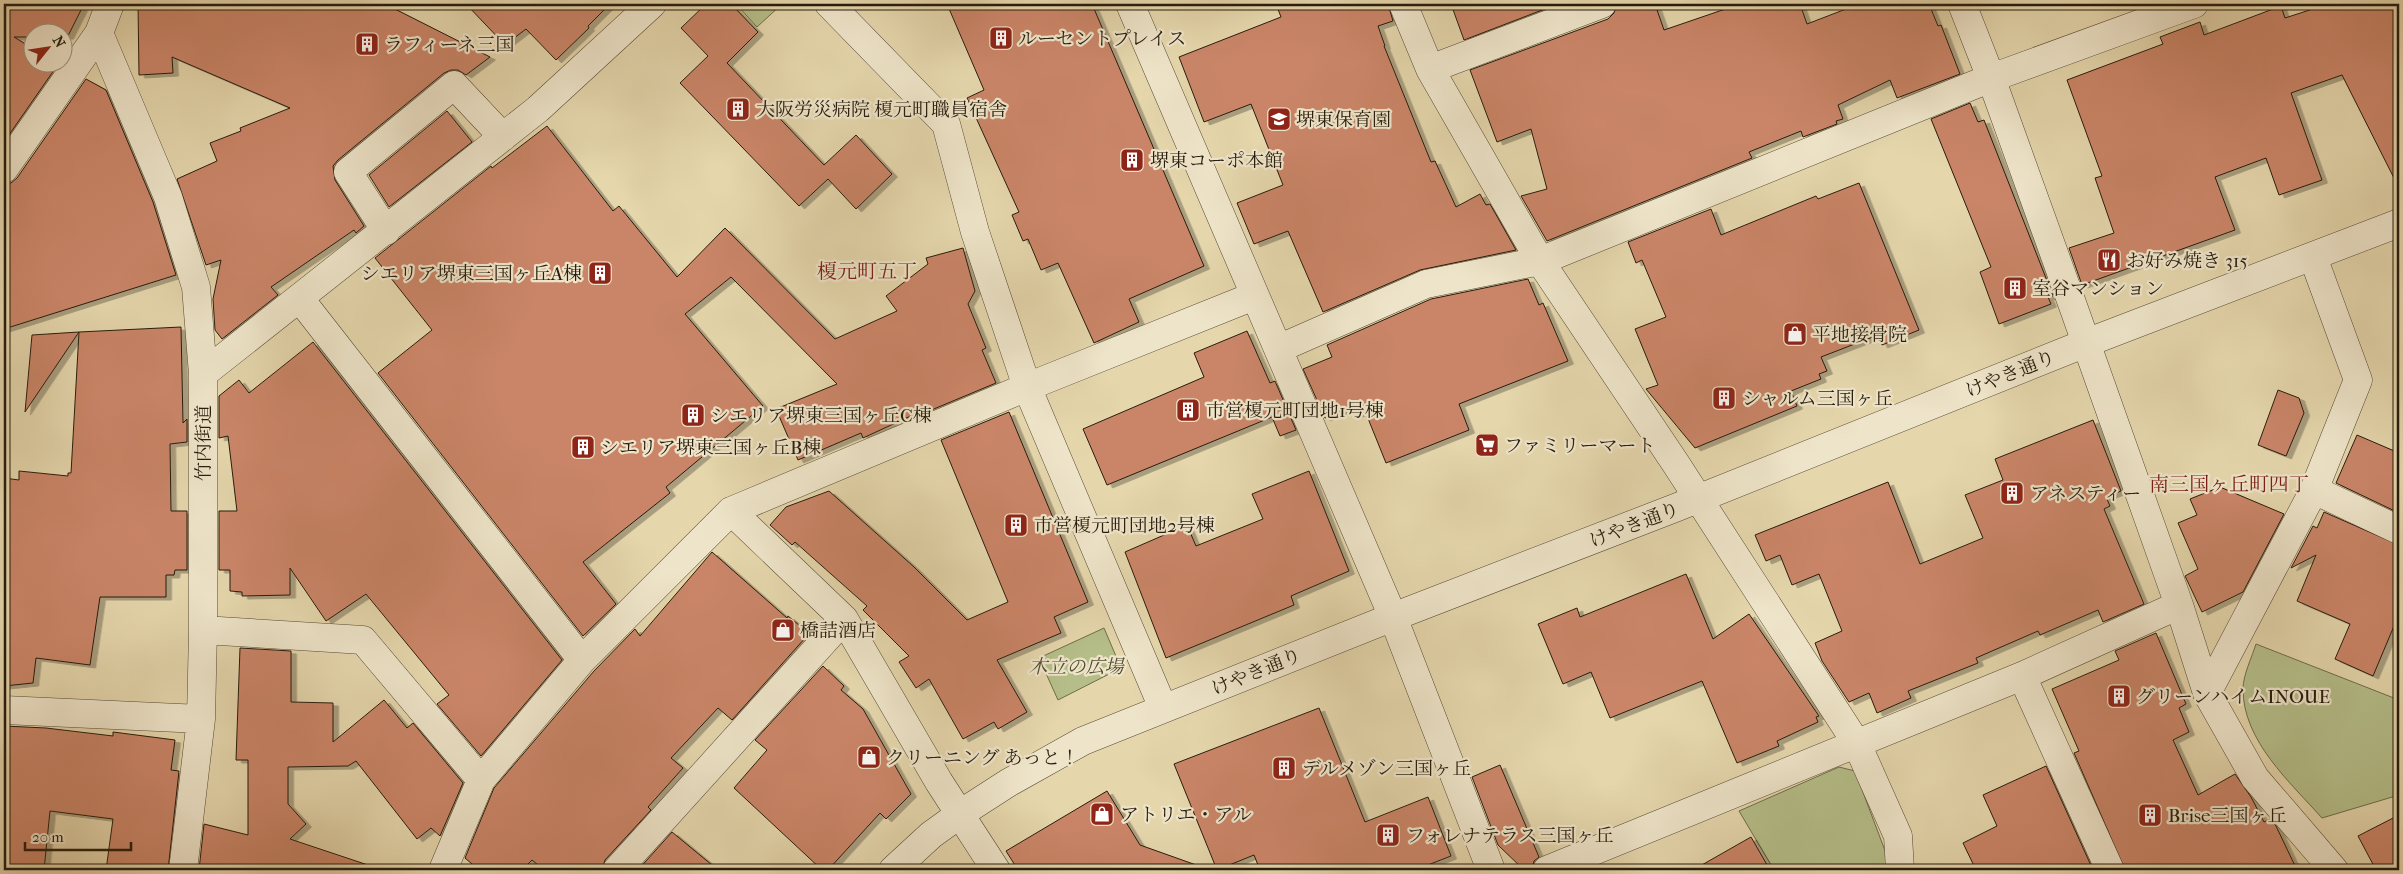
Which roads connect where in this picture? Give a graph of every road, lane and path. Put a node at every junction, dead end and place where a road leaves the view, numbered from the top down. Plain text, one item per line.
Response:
1 (110, 4) edge
2 (652, 4) edge
3 (829, 4) edge
4 (1130, 4) edge
5 (1403, 4) edge
6 (1602, 4) edge
7 (1962, 4) edge
8 (2194, 4) edge
9 (99, 33) junction
10 (1430, 69) junction
11 (1991, 78) junction
12 (503, 137) junction
13 (4, 169) edge
14 (2399, 223) edge
15 (386, 231) junction
16 (2313, 256) junction
17 (1540, 261) junction
18 (1254, 296) junction
19 (300, 299) junction
20 (2086, 343) junction
21 (1278, 349) junction
22 (203, 374) junction
23 (1027, 387) junction
24 (2314, 490) junction
25 (1698, 499) junction
26 (731, 512) junction
27 (2399, 530) edge
28 (2179, 606) junction
29 (1393, 616) junction
30 (844, 619) junction
31 (203, 630) junction
32 (582, 660) junction
33 (2022, 676) junction
34 (2207, 693) junction
35 (1163, 708) junction
36 (4, 710) edge
37 (201, 719) junction
38 (1857, 744) junction
39 (481, 780) junction
40 (960, 814) junction
41 (183, 870) edge
42 (444, 870) edge
43 (618, 870) edge
44 (893, 870) edge
45 (996, 870) edge
46 (1491, 870) edge
47 (1547, 870) edge
48 (1900, 870) edge
49 (2110, 870) edge
50 (2334, 870) edge

1 - 9 street
2 - 12 street
3 - 23 street
4 - 18 street
5 - 10 street
6 - 10 street
7 - 11 street
8 - 11 street
9 - 13 street
9 - 22 street, 竹内街道
10 - 17 street
11 - 17 street
11 - 20 street
12 - 15 street
12 - 15 street
14 - 16 street, けやき通り
15 - 19 street
16 - 20 street, けやき通り
16 - 24 street
17 - 21 street
17 - 25 street
18 - 21 street
18 - 23 street
19 - 22 street
19 - 32 street
20 - 25 street, けやき通り
20 - 28 street
21 - 29 street
22 - 31 street, 竹内街道
23 - 26 street
23 - 35 street
24 - 27 street
24 - 34 street
25 - 29 street, けやき通り
25 - 38 street
26 - 30 street
26 - 32 street
28 - 33 street
28 - 34 street
29 - 35 street, けやき通り
29 - 46 street
30 - 40 street
30 - 43 street
31 - 37 street, 竹内街道
31 - 39 street
32 - 39 street
33 - 38 street
33 - 49 street
34 - 50 street
35 - 40 street, けやき通り
36 - 37 street
37 - 41 street, 竹内街道
38 - 47 street
38 - 48 street
39 - 42 street
40 - 44 street, けやき通り
40 - 45 street

